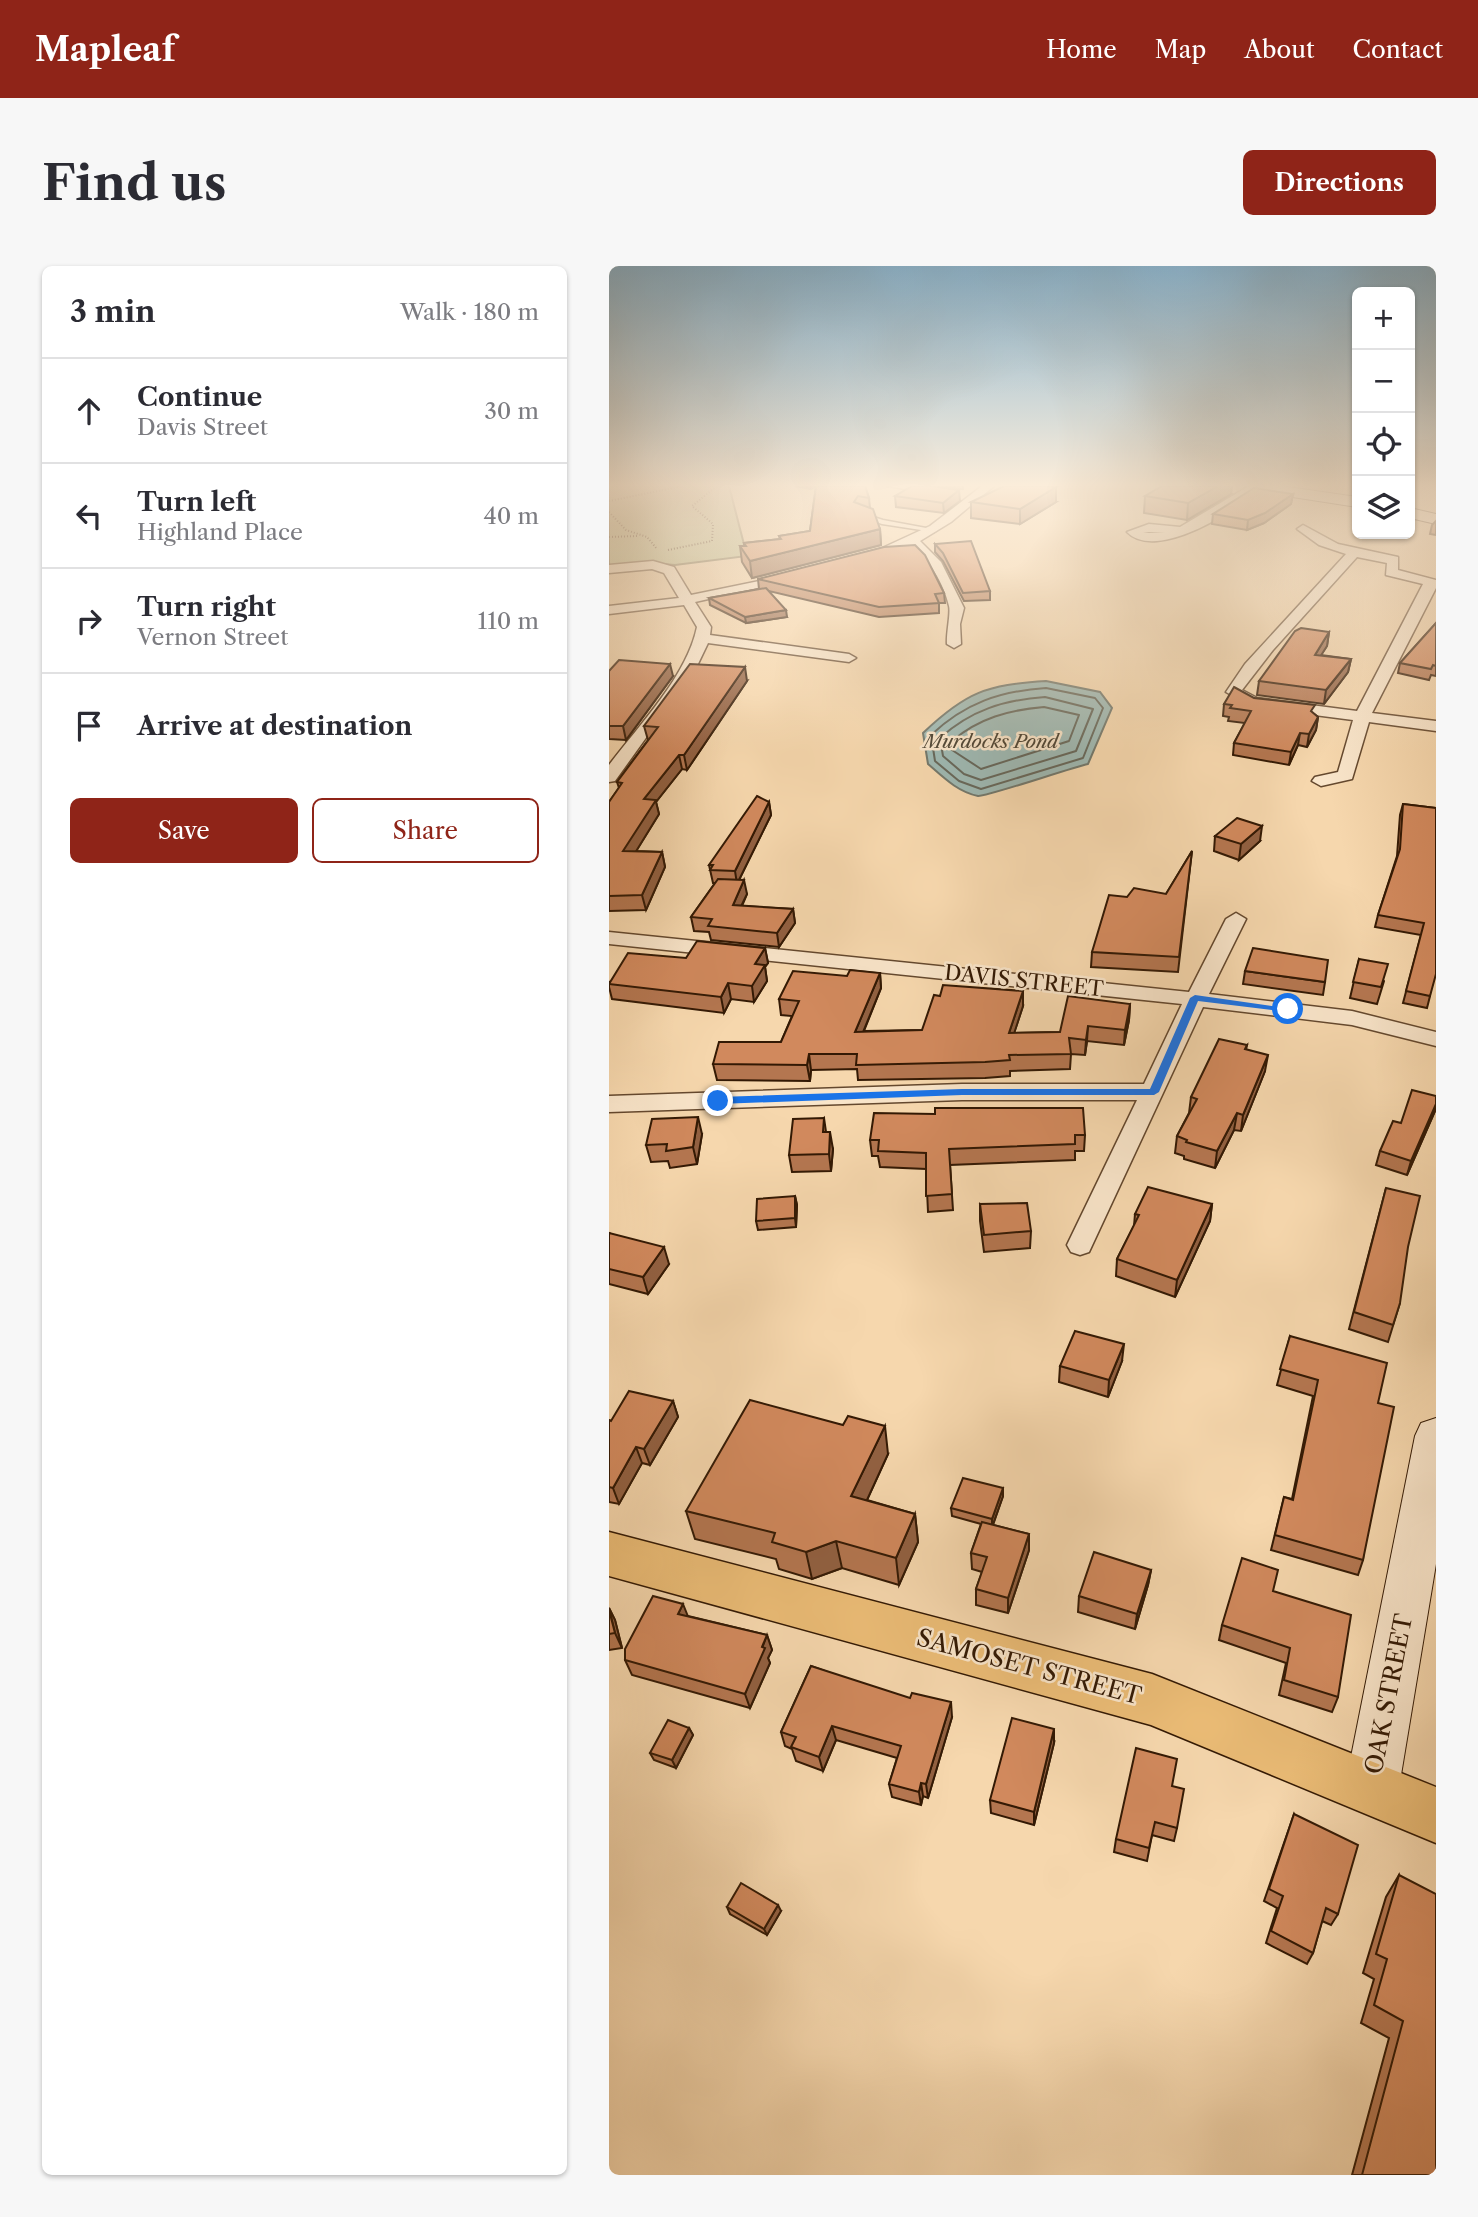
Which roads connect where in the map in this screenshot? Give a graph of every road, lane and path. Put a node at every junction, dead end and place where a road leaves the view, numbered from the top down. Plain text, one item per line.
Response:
1 (673, 575) edge
2 (793, 575) edge
3 (940, 575) edge
4 (1334, 575) edge
5 (1402, 575) edge
6 (1433, 584) edge
7 (686, 601) junction
8 (609, 610) edge
9 (702, 638) junction
10 (954, 644) dead end
11 (849, 658) dead end
12 (1253, 702) joint
13 (1362, 717) junction
14 (1436, 726) edge
15 (609, 750) edge
16 (628, 751) junction
17 (609, 777) edge
18 (1321, 781) dead end
19 (1236, 919) dead end
20 (609, 938) edge
21 (1195, 998) junction
22 (1436, 1039) edge
23 (1154, 1092) junction
24 (609, 1104) edge
25 (1080, 1245) dead end
26 (1436, 1436) edge
27 (609, 1554) edge
28 (1372, 1787) junction
29 (1436, 1815) edge

1 - 7 street
2 - 7 street
3 - 10 street
4 - 12 street
5 - 6 street
6 - 13 street
7 - 8 street
7 - 9 street
9 - 11 street
9 - 16 street
12 - 13 street
13 - 14 street
13 - 18 street
15 - 16 street
16 - 17 street
19 - 21 street
20 - 21 street, DAVIS STREET
21 - 22 street, DAVIS STREET
21 - 23 street
23 - 24 street
23 - 25 street
26 - 28 main road, OAK STREET
27 - 28 main road, SAMOSET STREET
28 - 29 main road, SAMOSET STREET

